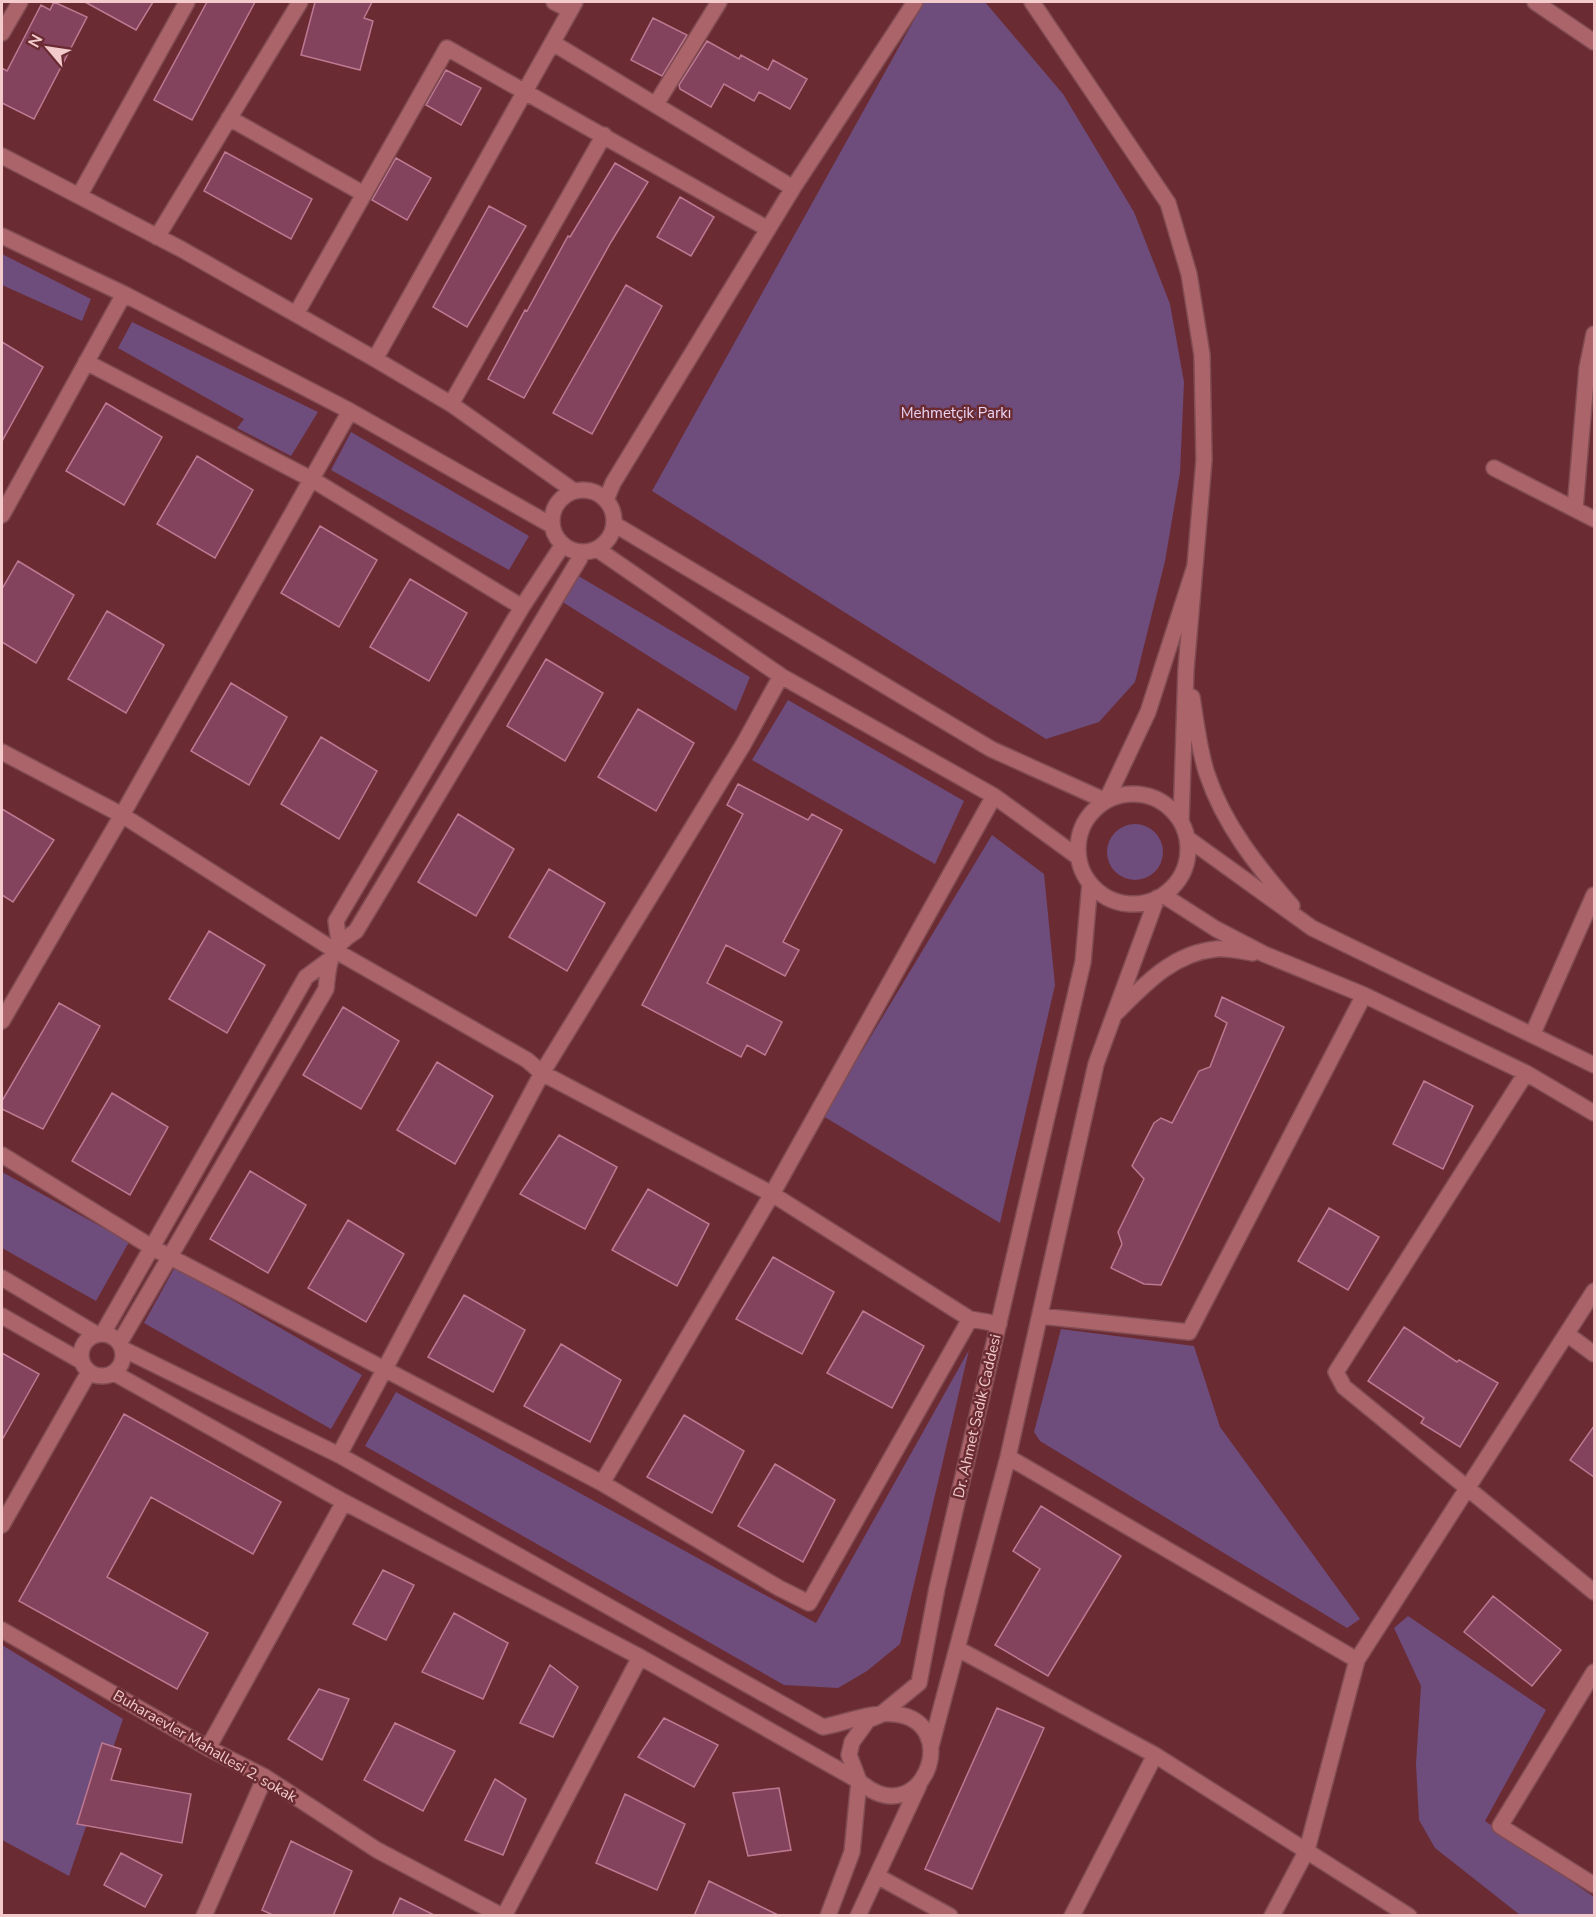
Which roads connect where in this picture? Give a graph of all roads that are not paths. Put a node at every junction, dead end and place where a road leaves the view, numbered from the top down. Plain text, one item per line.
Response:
1 (20, 2) edge
2 (187, 2) edge
3 (300, 2) edge
4 (554, 2) edge
5 (915, 2) edge
6 (1032, 2) edge
7 (1535, 2) edge
8 (714, 3) edge
9 (573, 6) edge
10 (2, 33) edge
11 (1594, 42) edge
12 (553, 43) junction
13 (525, 92) junction
14 (656, 104) junction
15 (229, 118) junction
16 (604, 135) junction
17 (2, 156) edge
18 (793, 188) junction
19 (364, 194) junction
20 (79, 196) junction
21 (768, 229) junction
22 (2, 236) edge
23 (157, 237) junction
24 (124, 294) junction
25 (296, 314) junction
26 (1594, 334) edge
27 (375, 359) junction
28 (86, 362) junction
29 (451, 404) junction
30 (350, 411) junction
31 (1494, 468) dead end
32 (313, 480) junction
33 (574, 491) junction
34 (606, 500) junction
35 (1575, 509) junction
36 (2, 515) edge
37 (1594, 519) edge
38 (614, 524) junction
39 (551, 525) junction
40 (562, 546) junction
41 (590, 551) junction
42 (1195, 566) junction
43 (522, 607) junction
44 (1186, 669) junction
45 (782, 676) junction
46 (2, 752) edge
47 (994, 796) junction
48 (1106, 801) junction
49 (122, 815) junction
50 (1181, 822) junction
51 (1187, 838) junction
52 (1078, 857) junction
53 (1090, 883) junction
54 (1594, 895) edge
55 (1160, 896) junction
56 (1312, 928) junction
57 (334, 951) junction
58 (1263, 954) junction
59 (1364, 994) junction
60 (1111, 1018) junction
61 (2, 1021) edge
62 (1533, 1033) junction
63 (1594, 1065) edge
64 (542, 1073) junction
65 (1526, 1074) junction
66 (1594, 1113) edge
67 (2, 1155) edge
68 (772, 1194) junction
69 (153, 1248) junction
70 (171, 1255) junction
71 (2, 1278) edge
72 (1594, 1291) edge
73 (2, 1316) edge
74 (1040, 1316) junction
75 (970, 1319) junction
76 (999, 1324) junction
77 (100, 1333) junction
78 (1567, 1334) junction
79 (122, 1345) junction
80 (1594, 1354) edge
81 (85, 1366) junction
82 (385, 1369) junction
83 (114, 1373) junction
84 (339, 1455) junction
85 (1008, 1457) junction
86 (602, 1483) junction
87 (1470, 1488) junction
88 (344, 1502) junction
89 (2, 1525) edge
90 (1594, 1592) edge
91 (2, 1630) edge
92 (958, 1649) junction
93 (640, 1657) junction
94 (1357, 1660) junction
95 (1594, 1672) edge
96 (880, 1715) junction
97 (931, 1746) junction
98 (208, 1748) junction
99 (1155, 1755) junction
100 (265, 1777) junction
101 (859, 1781) junction
102 (920, 1784) junction
103 (1307, 1850) junction
104 (877, 1876) junction
105 (1594, 1885) edge
106 (204, 1916) edge
107 (503, 1916) edge
108 (828, 1916) edge
109 (858, 1916) edge
110 (950, 1916) edge
111 (1072, 1916) edge
112 (1272, 1916) edge
113 (1409, 1916) edge

1 - 10 street
2 - 20 street
3 - 15 street
4 - 9 street
5 - 18 street
6 - 42 street
7 - 11 street
8 - 14 street
9 - 12 street
12 - 13 street
12 - 14 street
13 - 16 street
13 - 19 street
13 - 27 street
14 - 18 street
15 - 19 street
15 - 23 street
16 - 21 street
16 - 29 street
17 - 20 street
18 - 21 street
19 - 25 street
20 - 23 street
21 - 34 street
22 - 24 street
23 - 25 street
24 - 28 street
24 - 30 street
25 - 27 street
26 - 35 street
27 - 29 street
28 - 32 street
28 - 36 street
29 - 33 street
30 - 32 street
30 - 39 street
31 - 35 street
32 - 43 street
32 - 49 street
33 - 34 street
33 - 39 street
34 - 38 street
35 - 37 street
38 - 41 street
38 - 48 street
39 - 40 street
40 - 41 street
40 - 43 street
41 - 45 street
41 - 57 street
42 - 44 street
42 - 48 street
43 - 57 street
44 - 50 street
44 - 56 street
45 - 47 street
45 - 64 street
46 - 49 street
47 - 52 street
47 - 68 street
48 - 50 street
48 - 52 street
49 - 57 street
49 - 61 street
50 - 51 street
51 - 55 street
51 - 56 street
52 - 53 street
53 - 55 street
53 - 76 street, Dr. Ahmet Sadık Caddesi
54 - 62 street
55 - 58 street
55 - 60 street
56 - 62 street
57 - 64 street
57 - 69 street
57 - 70 street
58 - 59 street
58 - 60 street
59 - 65 street
59 - 74 street
60 - 74 street
62 - 63 street
64 - 68 street
64 - 82 street
65 - 66 street
65 - 87 street
67 - 69 street
68 - 75 street
68 - 86 street
69 - 70 street
69 - 77 street
70 - 79 street
70 - 82 street
71 - 77 street
72 - 78 street
73 - 81 street
74 - 85 street
75 - 76 street
75 - 86 street
76 - 96 street, Dr. Ahmet Sadık Caddesi
77 - 79 street
77 - 81 street
78 - 80 street
78 - 87 street
79 - 83 street
79 - 84 street
81 - 83 street
81 - 89 street
82 - 84 street
82 - 86 street
83 - 88 street
84 - 96 street
85 - 92 street
85 - 94 street
87 - 90 street
87 - 94 street
88 - 93 street
88 - 98 street
91 - 98 street, Buharaevler Mahallesi 2. sokak
92 - 97 street
92 - 99 street
93 - 101 street
93 - 107 street
94 - 103 street
95 - 105 street
96 - 97 street
96 - 101 street, Dr. Ahmet Sadık Caddesi
97 - 102 street
98 - 100 street, Buharaevler Mahallesi 2. sokak
99 - 103 street
99 - 111 street
100 - 106 street
100 - 107 street, Buharaevler Mahallesi 2. sokak
101 - 102 street
101 - 108 street, Dr. Ahmet Sadık Caddesi
102 - 104 street
103 - 112 street
103 - 113 street
104 - 109 street
104 - 110 street

